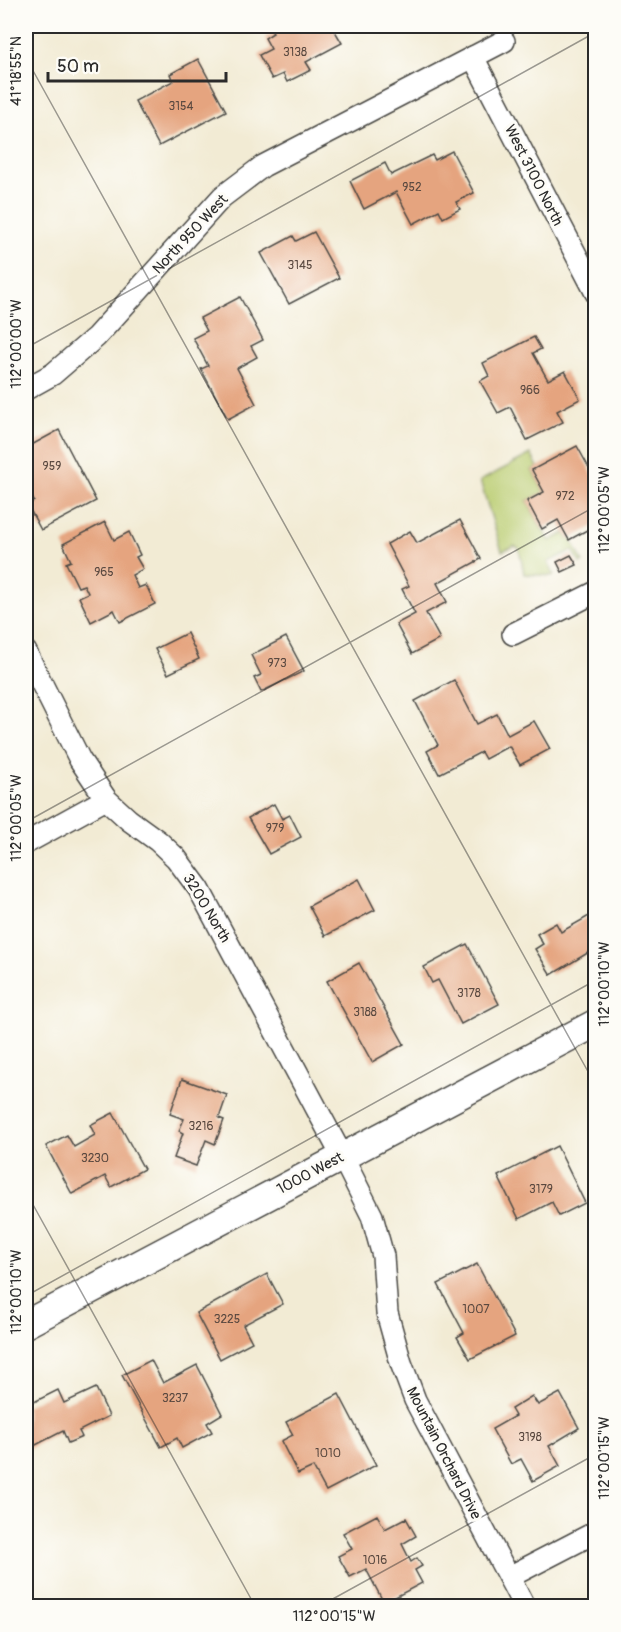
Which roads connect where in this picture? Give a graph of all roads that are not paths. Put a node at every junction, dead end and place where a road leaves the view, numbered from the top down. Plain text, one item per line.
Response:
1 (504, 41) dead end
2 (473, 57) junction
3 (596, 293) edge
4 (26, 388) edge
5 (596, 592) edge
6 (513, 634) dead end
7 (26, 652) edge
8 (106, 799) junction
9 (26, 843) edge
10 (596, 1023) edge
11 (342, 1156) junction
12 (26, 1324) edge
13 (596, 1532) edge
14 (509, 1577) junction
15 (524, 1606) edge

1 - 2 street, North 950 West
2 - 3 street, West 3100 North
2 - 4 street, North 950 West
5 - 6 street
7 - 8 street, 3200 North
8 - 9 street
8 - 11 street, 3200 North
10 - 11 street, 1000 West
11 - 12 street, 1000 West
11 - 14 street, Mountain Orchard Drive
13 - 14 street
14 - 15 street, Mountain Orchard Drive

